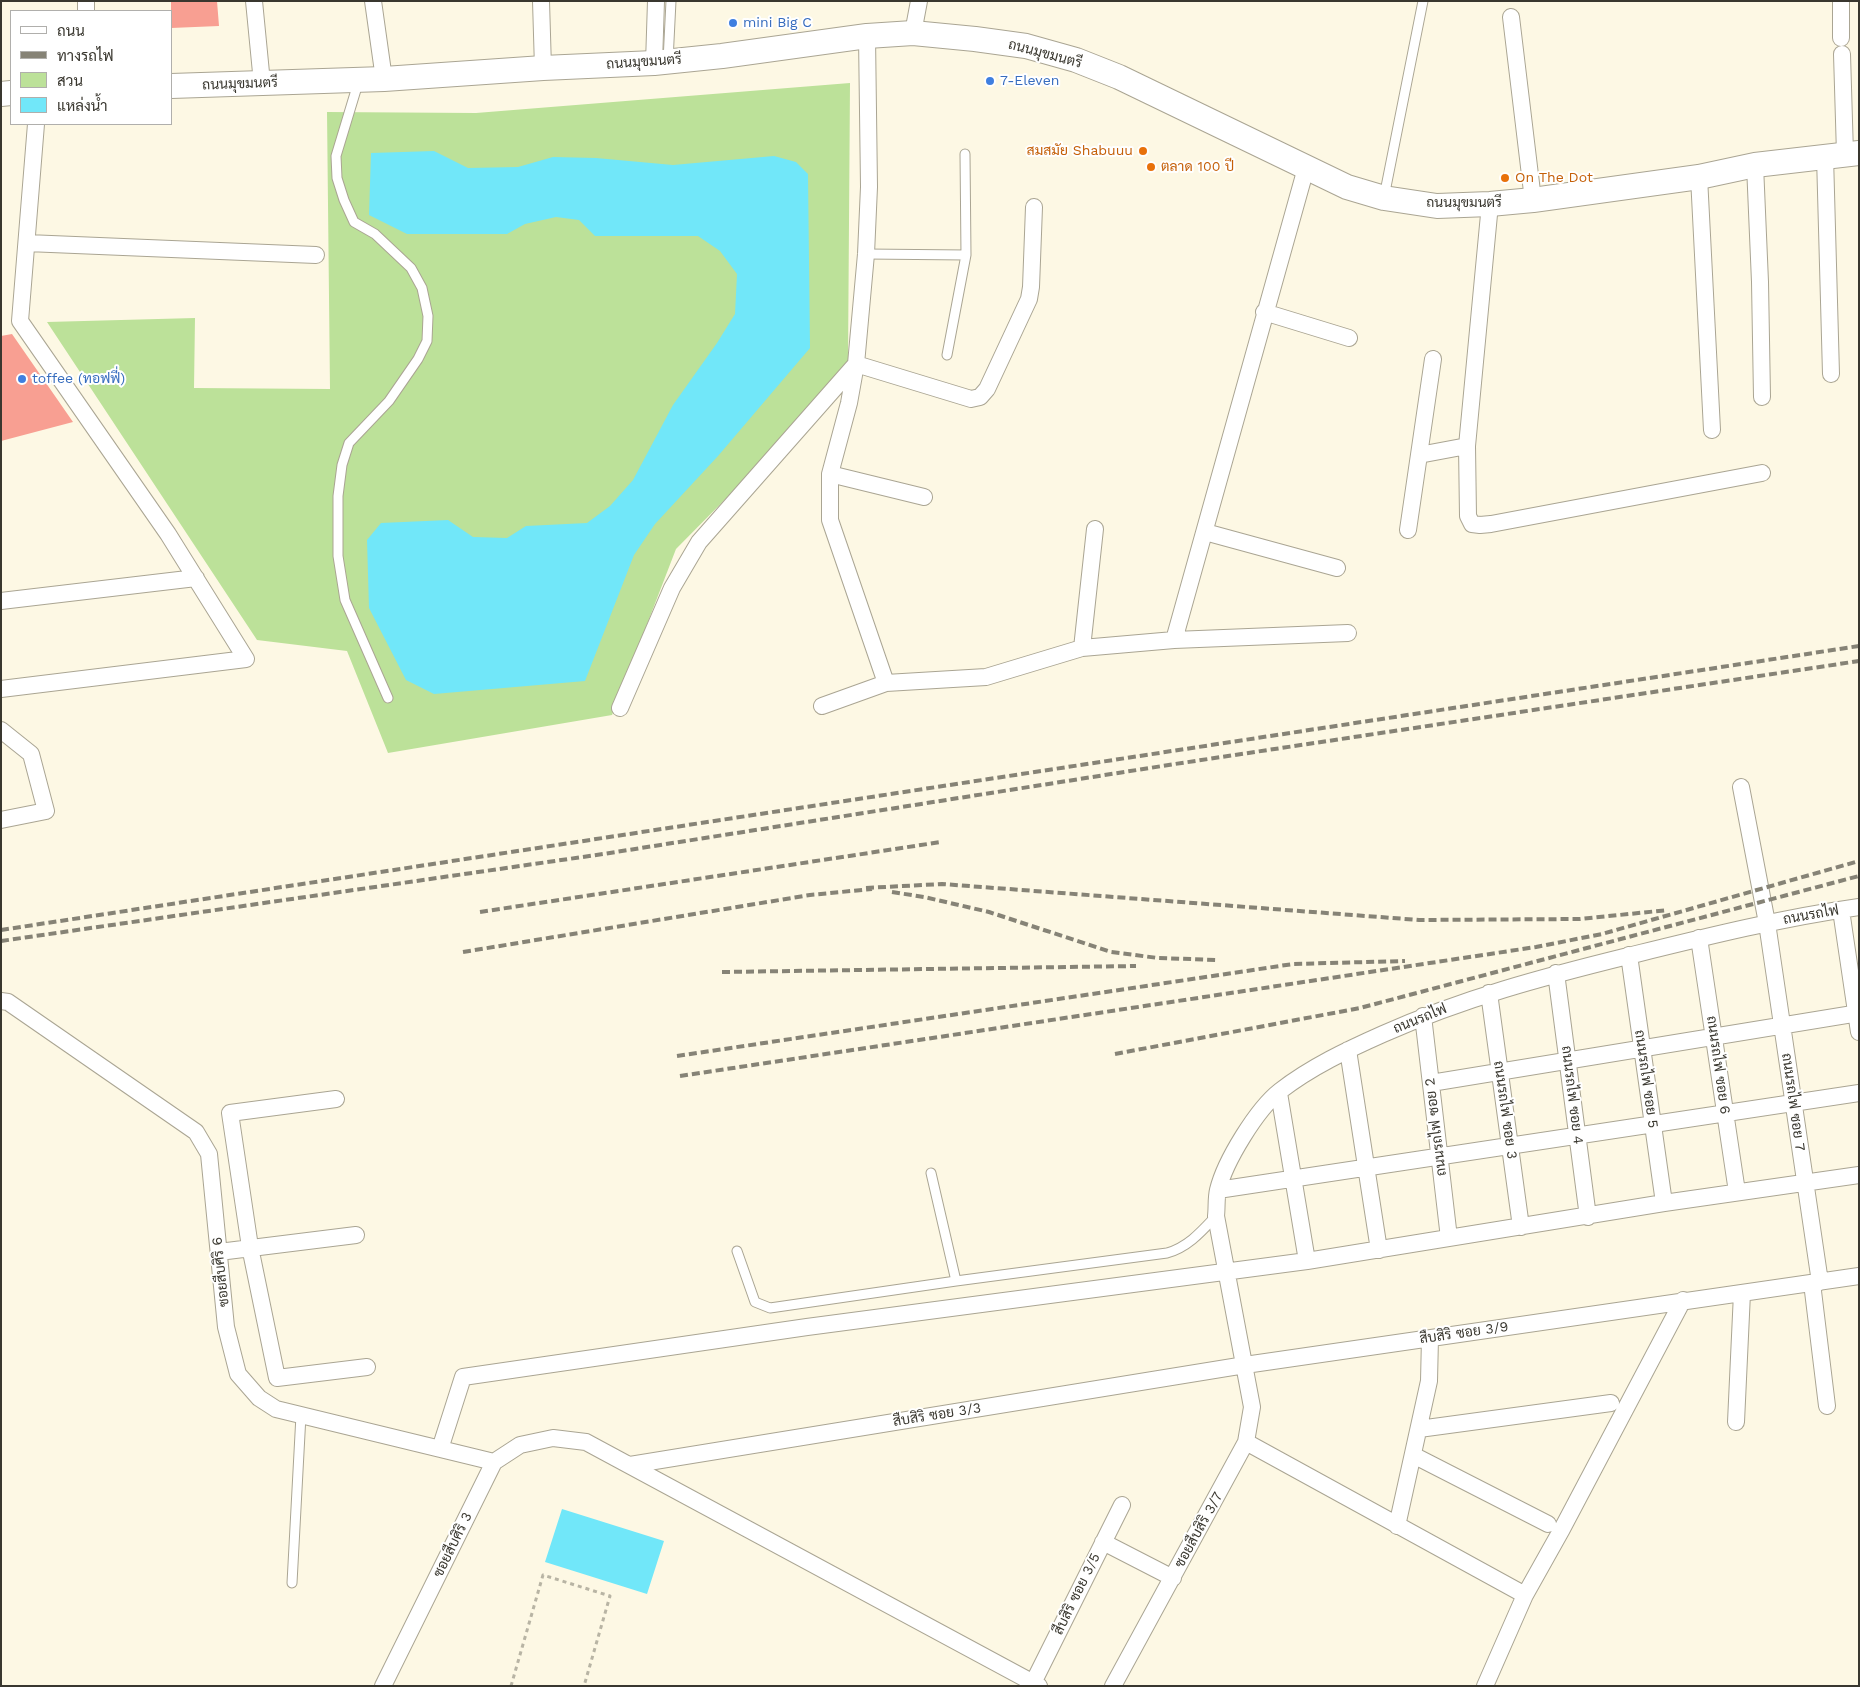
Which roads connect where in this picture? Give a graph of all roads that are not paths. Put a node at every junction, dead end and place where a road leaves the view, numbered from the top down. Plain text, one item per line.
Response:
1 (254, 1) edge
2 (373, 1) edge
3 (542, 1) edge
4 (656, 1) edge
5 (671, 1) edge
6 (919, 1) edge
7 (1423, 1) edge
8 (1841, 1) edge
9 (1511, 17) dead end
10 (914, 34) junction
11 (867, 36) junction
12 (661, 62) junction
13 (543, 68) junction
14 (384, 79) junction
15 (359, 80) junction
16 (262, 83) junction
17 (172, 86) edge
18 (36, 125) edge
19 (965, 154) dead end
20 (1843, 154) edge
21 (1755, 165) junction
22 (1306, 168) junction
23 (1699, 177) junction
24 (1384, 198) junction
25 (1533, 200) junction
26 (1490, 204) junction
27 (1034, 208) dead end
28 (27, 243) junction
29 (866, 254) junction
30 (316, 255) dead end
31 (966, 255) junction
32 (1264, 312) junction
33 (1349, 338) dead end
34 (947, 354) dead end
35 (1433, 359) dead end
36 (856, 364) junction
37 (1831, 374) dead end
38 (1762, 397) dead end
39 (1712, 430) dead end
40 (1466, 446) junction
41 (1419, 455) junction
42 (1762, 473) dead end
43 (830, 474) junction
44 (924, 497) dead end
45 (1096, 529) dead end
46 (1408, 530) dead end
47 (1205, 532) junction
48 (1336, 568) dead end
49 (196, 578) junction
50 (1, 601) edge
51 (1348, 633) dead end
52 (1174, 640) junction
53 (1082, 648) junction
54 (886, 683) junction
55 (1, 688) edge
56 (388, 698) dead end
57 (822, 706) dead end
58 (620, 708) dead end
59 (1, 730) edge
60 (1741, 787) dead end
61 (1, 820) edge
62 (1859, 907) edge
63 (1841, 910) junction
64 (1767, 923) junction
65 (1699, 938) junction
66 (1629, 955) junction
67 (1556, 973) junction
68 (1489, 993) junction
69 (1, 1000) edge
70 (1857, 1013) edge
71 (1423, 1016) junction
72 (1782, 1025) junction
73 (1859, 1032) edge
74 (1714, 1037) junction
75 (1642, 1049) junction
76 (1348, 1050) junction
77 (1568, 1062) junction
78 (1500, 1072) junction
79 (1431, 1083) junction
80 (1278, 1092) junction
81 (1859, 1094) edge
82 (336, 1099) dead end
83 (1793, 1102) junction
84 (1725, 1113) junction
85 (1652, 1124) junction
86 (1577, 1135) junction
87 (1510, 1145) junction
88 (1439, 1156) junction
89 (1367, 1167) junction
90 (930, 1173) dead end
91 (1859, 1175) edge
92 (1293, 1178) junction
93 (1804, 1182) junction
94 (1218, 1190) junction
95 (1738, 1192) junction
96 (1664, 1204) junction
97 (1216, 1216) junction
98 (1588, 1216) junction
99 (1521, 1227) junction
100 (356, 1234) dead end
101 (1449, 1238) junction
102 (250, 1248) junction
103 (1379, 1250) junction
104 (737, 1251) dead end
105 (219, 1252) junction
106 (1307, 1261) junction
107 (1226, 1271) junction
108 (1859, 1276) edge
109 (956, 1281) junction
110 (1816, 1283) junction
111 (1742, 1293) junction
112 (1683, 1300) junction
113 (1430, 1338) junction
114 (1245, 1365) junction
115 (367, 1367) dead end
116 (1611, 1403) dead end
117 (1827, 1406) dead end
118 (301, 1415) junction
119 (1736, 1422) dead end
120 (1419, 1429) junction
121 (1246, 1442) junction
122 (440, 1449) junction
123 (1414, 1455) junction
124 (494, 1462) junction
125 (630, 1465) junction
126 (1122, 1505) dead end
127 (1548, 1524) dead end
128 (1397, 1526) junction
129 (1103, 1542) junction
130 (1172, 1578) junction
131 (292, 1582) dead end
132 (1525, 1595) junction
133 (1036, 1684) edge
134 (383, 1686) edge
135 (1114, 1686) edge
136 (1485, 1686) edge

1 - 16 street
2 - 14 street
3 - 13 street
4 - 12 street
5 - 12 lane
6 - 10 street
7 - 24 lane
8 - 20 street
9 - 25 street
10 - 11 main road, ถนนมุขมนตรี
10 - 22 main road, ถนนมุขมนตรี
11 - 12 main road, ถนนมุขมนตรี
11 - 29 street
12 - 13 main road, ถนนมุขมนตรี
13 - 14 main road, ถนนมุขมนตรี
14 - 15 main road, ถนนมุขมนตรี
15 - 16 main road, ถนนมุขมนตรี
15 - 56 lane
16 - 17 main road, ถนนมุขมนตรี
18 - 28 street
19 - 31 lane
20 - 21 main road, ถนนมุขมนตรี
20 - 37 street
21 - 23 main road, ถนนมุขมนตรี
21 - 38 street
22 - 24 main road, ถนนมุขมนตรี
22 - 32 street
23 - 25 main road, ถนนมุขมนตรี
23 - 39 street
24 - 26 main road, ถนนมุขมนตรี
25 - 26 main road, ถนนมุขมนตรี
26 - 40 street
27 - 36 street
28 - 30 street
28 - 49 street
29 - 31 lane
29 - 36 street
31 - 34 lane
32 - 33 street
32 - 47 street
35 - 41 street
36 - 43 street
36 - 58 street
40 - 41 street
40 - 42 street
41 - 46 street
43 - 44 street
43 - 54 street
45 - 53 street
47 - 48 street
47 - 52 street
49 - 50 street
49 - 55 street
51 - 52 street
52 - 53 street
53 - 54 street
54 - 57 street
59 - 61 street
60 - 64 street, ถนนรถไฟ ซอย 7
62 - 63 street, ถนนรถไฟ
63 - 64 street, ถนนรถไฟ
63 - 70 street
64 - 65 street, ถนนรถไฟ
64 - 72 street, ถนนรถไฟ ซอย 7
65 - 66 street, ถนนรถไฟ
65 - 74 street, ถนนรถไฟ ซอย 6
66 - 67 street, ถนนรถไฟ
66 - 75 street, ถนนรถไฟ ซอย 5
67 - 68 street, ถนนรถไฟ
67 - 77 street, ถนนรถไฟ ซอย 4
68 - 71 street, ถนนรถไฟ
68 - 78 street, ถนนรถไฟ ซอย 3
69 - 105 street, ซอยสืบศิริ 6
70 - 72 street
70 - 73 street
71 - 76 street, ถนนรถไฟ
71 - 79 street, ถนนรถไฟ ซอย 2
72 - 74 street
72 - 83 street, ถนนรถไฟ ซอย 7
74 - 75 street
74 - 84 street, ถนนรถไฟ ซอย 6
75 - 77 street
75 - 85 street, ถนนรถไฟ ซอย 5
76 - 80 street, ถนนรถไฟ
76 - 89 street
77 - 78 street
77 - 86 street, ถนนรถไฟ ซอย 4
78 - 79 street
78 - 87 street, ถนนรถไฟ ซอย 3
79 - 88 street, ถนนรถไฟ ซอย 2
80 - 92 street
80 - 94 street, ถนนรถไฟ
81 - 83 street
82 - 102 street
83 - 84 street
83 - 93 street, ถนนรถไฟ ซอย 7
84 - 85 street
84 - 95 street, ถนนรถไฟ ซอย 6
85 - 86 street
85 - 96 street, ถนนรถไฟ ซอย 5
86 - 87 street
86 - 98 street, ถนนรถไฟ ซอย 4
87 - 88 street
87 - 99 street, ถนนรถไฟ ซอย 3
88 - 89 street
88 - 101 street, ถนนรถไฟ ซอย 2
89 - 92 street
89 - 103 street
90 - 109 lane
91 - 93 street
92 - 94 street
92 - 106 street
93 - 95 street
93 - 110 street, ถนนรถไฟ ซอย 7
94 - 97 street, ถนนรถไฟ
95 - 96 street
96 - 98 street
97 - 107 street, ถนนรถไฟ
97 - 109 lane
98 - 99 street
99 - 101 street
100 - 102 street
101 - 103 street
102 - 105 street
102 - 115 street
103 - 106 street
104 - 109 lane
105 - 118 street, ซอยสืบศิริ 6
106 - 107 street
107 - 114 street, ถนนรถไฟ
107 - 122 street
108 - 110 street, สืบสิริ ซอย 3/9
110 - 111 street, สืบสิริ ซอย 3/9
110 - 117 street, ถนนรถไฟ ซอย 7
111 - 112 street, สืบสิริ ซอย 3/9
111 - 119 street
112 - 113 street, สืบสิริ ซอย 3/9
112 - 132 street
113 - 114 street, สืบสิริ ซอย 3/9
113 - 120 street
114 - 121 street, ซอยสืบสิริ 3/7
114 - 125 street, สืบสิริ ซอย 3/3
116 - 120 street
118 - 122 street, ซอยสืบศิริ 6
118 - 131 lane
120 - 123 street
121 - 128 street
121 - 130 street, ซอยสืบสิริ 3/7
122 - 124 street, ซอยสืบศิริ 6
123 - 127 street
123 - 128 street
124 - 125 street
124 - 134 street, ซอยสืบศิริ 3
125 - 133 street
126 - 129 street, สืบสิริ ซอย 3/5
128 - 132 street
129 - 130 street
129 - 133 street, สืบสิริ ซอย 3/5
130 - 135 street, ซอยสืบสิริ 3/7
132 - 136 street

